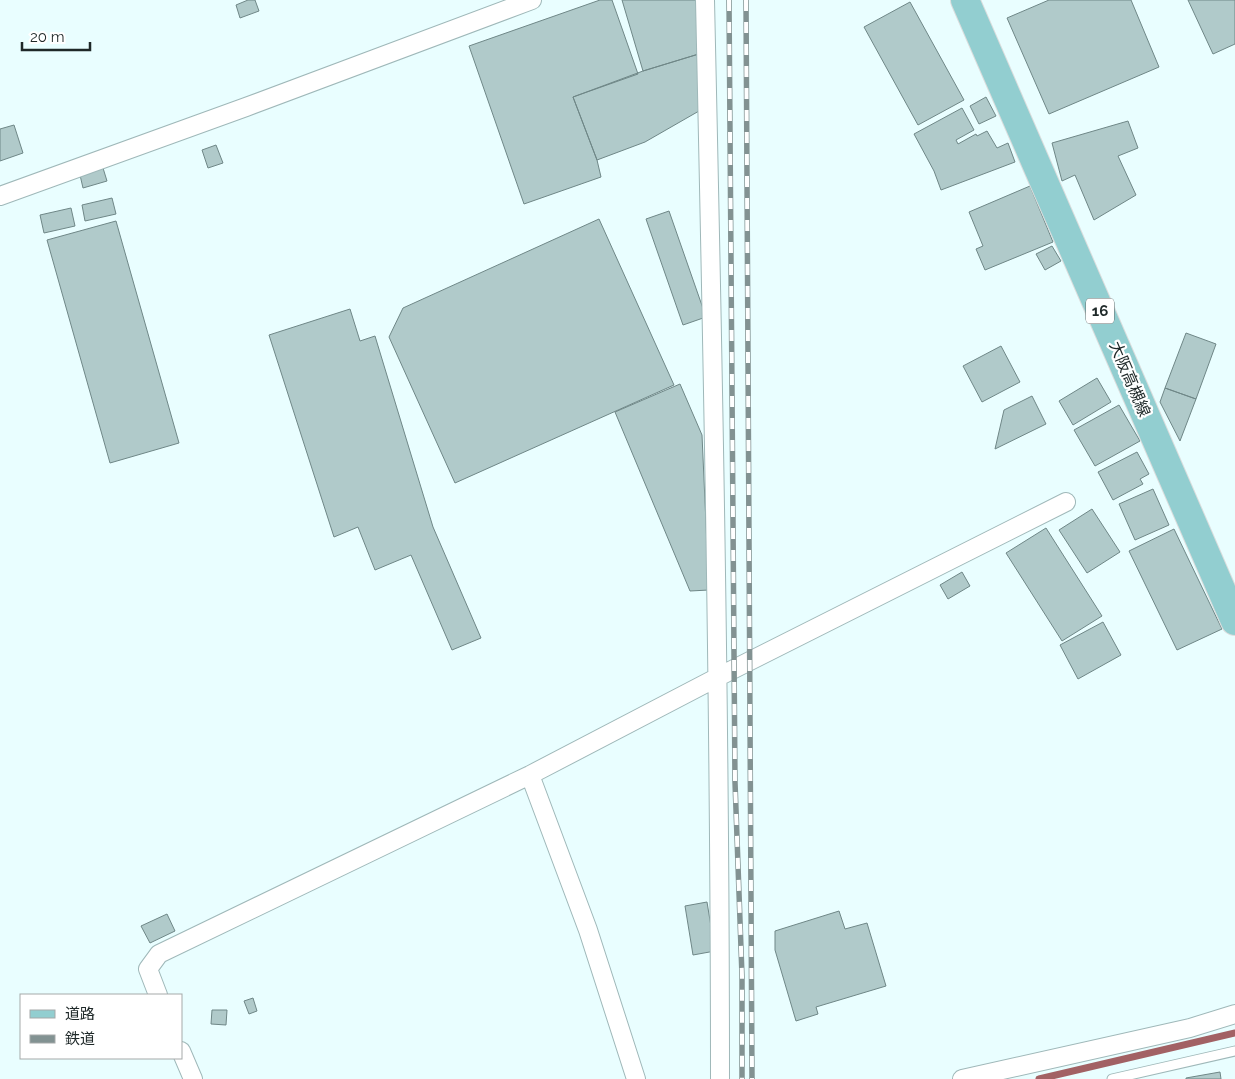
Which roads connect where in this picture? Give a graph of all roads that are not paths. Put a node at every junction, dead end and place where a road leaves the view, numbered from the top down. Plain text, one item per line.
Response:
1 (532, 0) edge
2 (705, 0) edge
3 (965, 0) edge
4 (0, 196) edge
5 (1066, 502) dead end
6 (1235, 621) edge
7 (718, 677) junction
8 (530, 775) junction
9 (158, 994) edge
10 (1235, 1014) edge
11 (1235, 1051) edge
12 (182, 1053) edge
13 (193, 1079) edge
14 (636, 1079) edge
15 (720, 1079) edge
16 (962, 1079) edge
17 (1112, 1079) edge

1 - 4 street
2 - 7 street
3 - 6 main road, 大阪高槻線 / 16
5 - 7 street
7 - 8 street
7 - 15 street
8 - 9 street
8 - 14 street
10 - 16 street
11 - 17 lane
12 - 13 street

